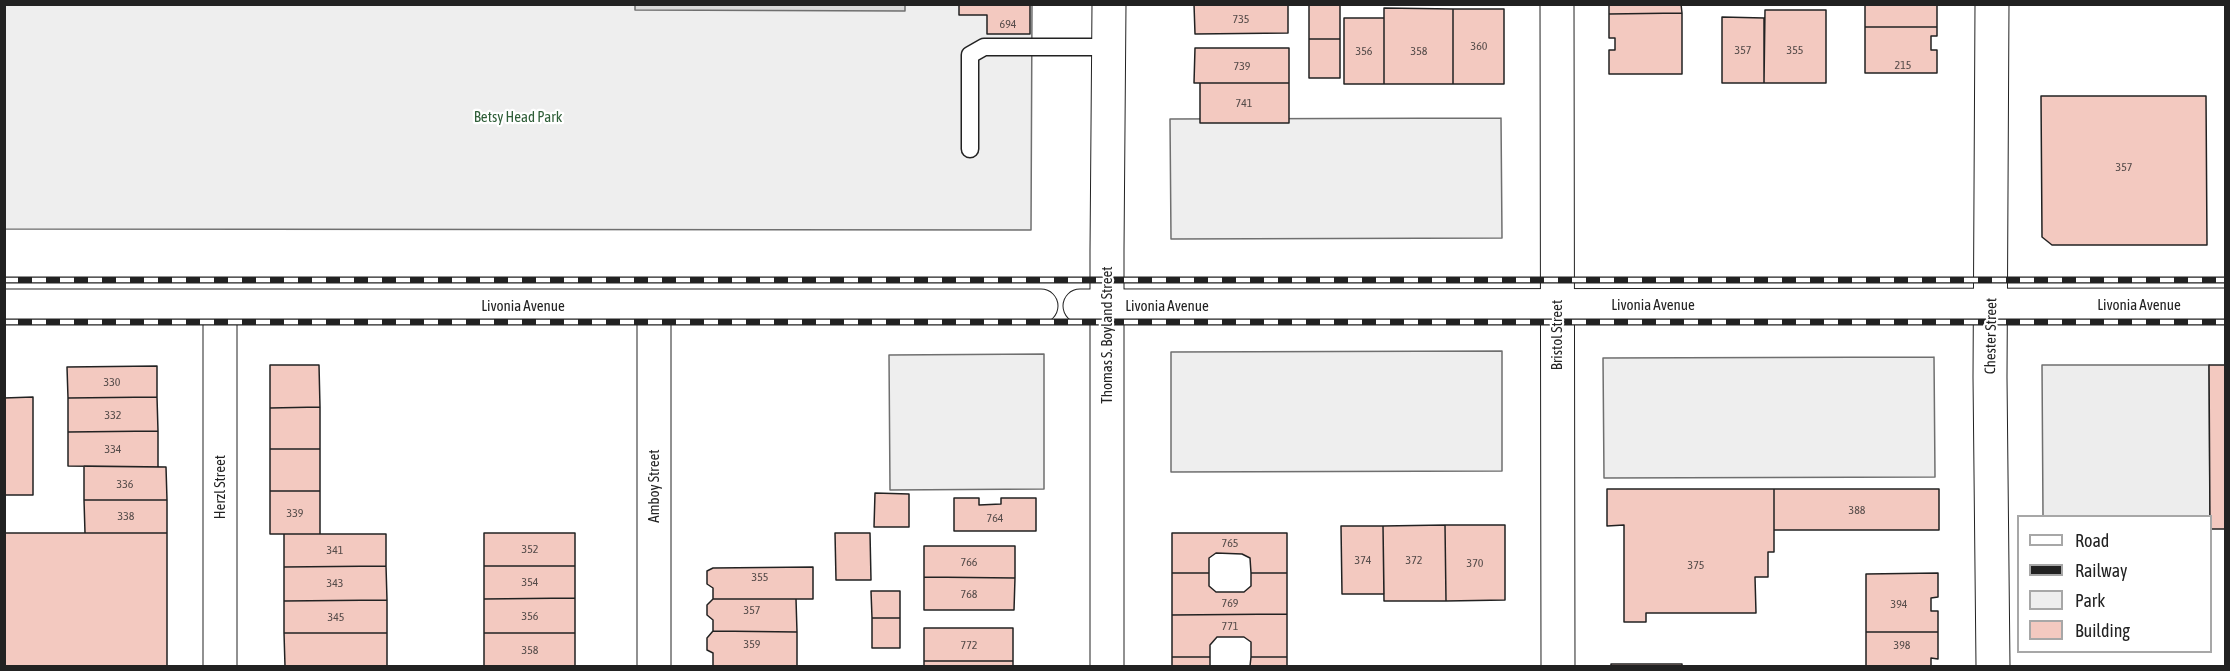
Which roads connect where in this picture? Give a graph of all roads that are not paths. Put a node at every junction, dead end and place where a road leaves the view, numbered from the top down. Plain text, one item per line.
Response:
1 (1109, 4) edge
2 (1557, 4) edge
3 (1992, 4) edge
4 (1109, 47) junction
5 (970, 149) dead end
6 (1557, 304) junction
7 (2226, 305) edge
8 (4, 306) edge
9 (654, 306) junction
10 (1041, 306) dead end
11 (1093, 306) junction
12 (1991, 306) junction
13 (219, 308) junction
14 (220, 666) edge
15 (654, 666) edge
16 (1107, 666) edge
17 (1558, 666) edge
18 (1993, 666) edge

1 - 4 street, Thomas S. Boyland Street
2 - 6 street, Bristol Street
3 - 12 street, Chester Street
4 - 5 lane
4 - 11 street, Thomas S. Boyland Street
6 - 11 street, Livonia Avenue
6 - 12 street, Livonia Avenue
6 - 17 street, Bristol Street
7 - 12 street, Livonia Avenue
8 - 13 street, Livonia Avenue
9 - 10 street, Livonia Avenue
9 - 13 street, Livonia Avenue
9 - 15 street, Amboy Street
11 - 16 street, Thomas S. Boyland Street
12 - 18 street, Chester Street
13 - 14 street, Herzl Street

